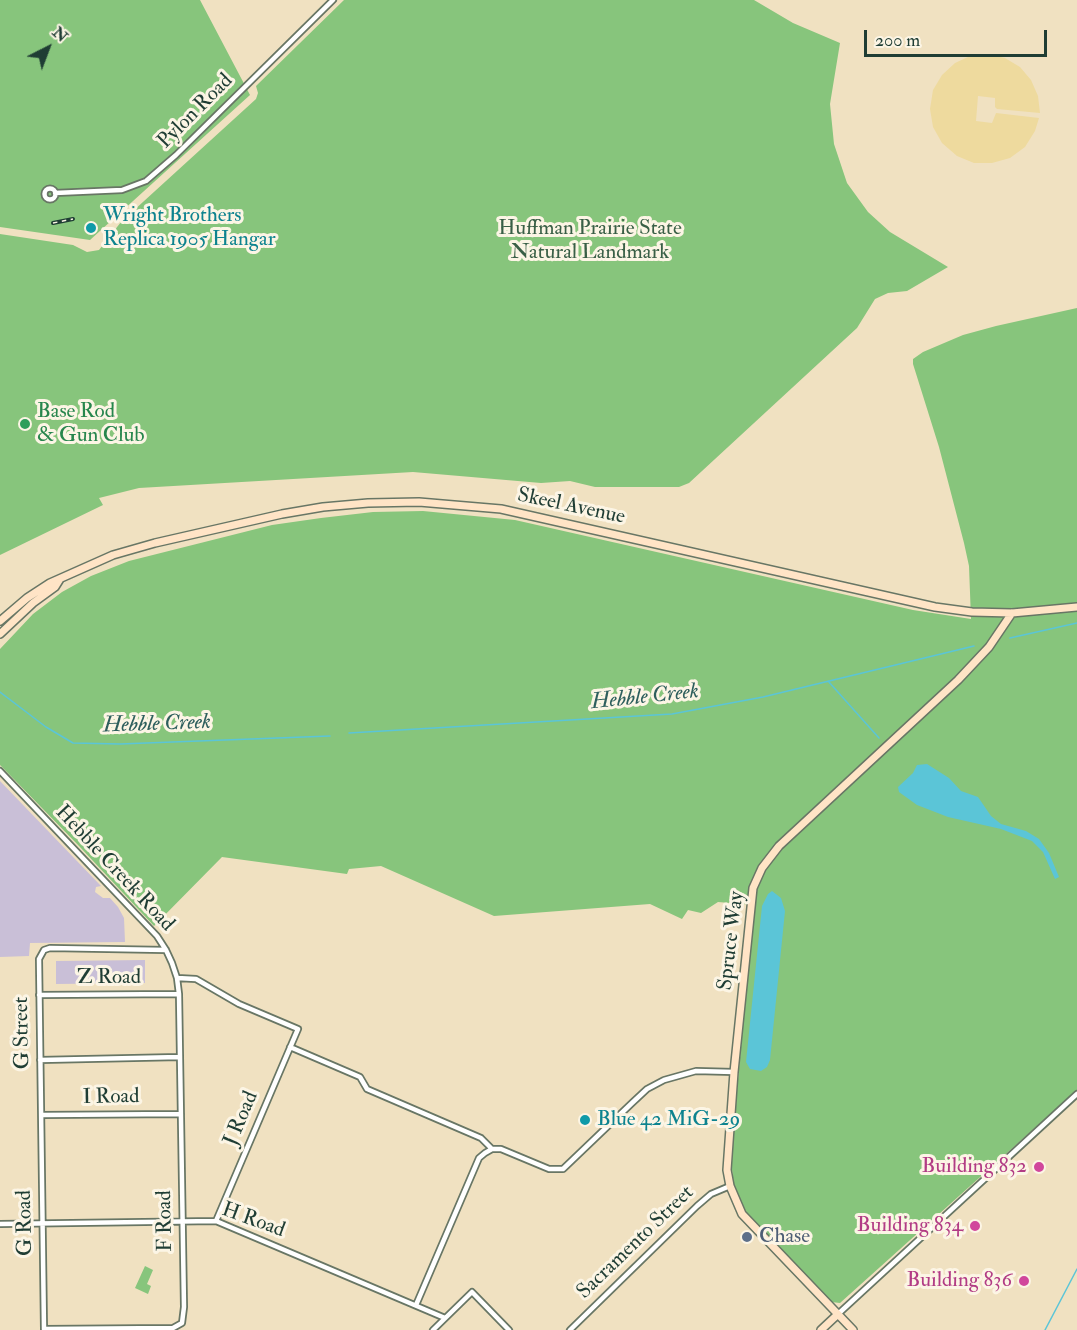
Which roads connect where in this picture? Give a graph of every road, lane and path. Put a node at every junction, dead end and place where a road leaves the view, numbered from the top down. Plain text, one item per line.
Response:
1 (333, 0) edge
2 (55, 193) dead end
3 (60, 579) junction
4 (1077, 607) edge
5 (1012, 613) junction
6 (0, 621) edge
7 (0, 634) edge
8 (0, 771) edge
9 (166, 950) junction
10 (177, 978) junction
11 (39, 994) junction
12 (179, 994) junction
13 (290, 1047) junction
14 (180, 1058) junction
15 (40, 1059) junction
16 (734, 1072) junction
17 (1077, 1094) edge
18 (181, 1114) junction
19 (42, 1115) junction
20 (492, 1149) junction
21 (730, 1186) junction
22 (182, 1221) junction
23 (216, 1221) junction
24 (43, 1223) junction
25 (0, 1224) edge
26 (416, 1305) junction
27 (837, 1315) junction
28 (445, 1318) junction
29 (44, 1329) edge
30 (433, 1330) edge
31 (509, 1330) edge
32 (570, 1330) edge
33 (821, 1330) edge
34 (853, 1330) edge

1 - 2 street, Pylon Road
3 - 5 street, Skeel Avenue
3 - 6 street, Skeel Avenue
3 - 7 street, Skeel Avenue
4 - 5 street, Skeel Avenue
5 - 16 street, Spruce Way
8 - 9 street, Hebble Creek Road
9 - 10 street, Hebble Creek Road
9 - 11 street, G Street
10 - 12 street, F Road
10 - 13 street, J Road
11 - 12 street, Z Road
11 - 15 street, G Street
12 - 14 street, F Road
13 - 20 street
13 - 23 street, J Road
14 - 15 street
14 - 18 street, F Road
15 - 19 street, G Street
16 - 20 street
16 - 21 street, Spruce Way
17 - 27 street
18 - 19 street, I Road
18 - 22 street, F Road
19 - 24 street, G Road
20 - 26 street
21 - 27 street, Spruce Way
21 - 32 street, Sacramento Street
22 - 23 street, H Road
22 - 24 street, H Road
22 - 29 street, F Road
23 - 26 street, H Road
24 - 25 street, H Road
24 - 29 street, G Road
26 - 28 street, H Road
27 - 33 street
27 - 34 street, Spruce Way
28 - 30 street
28 - 31 street

